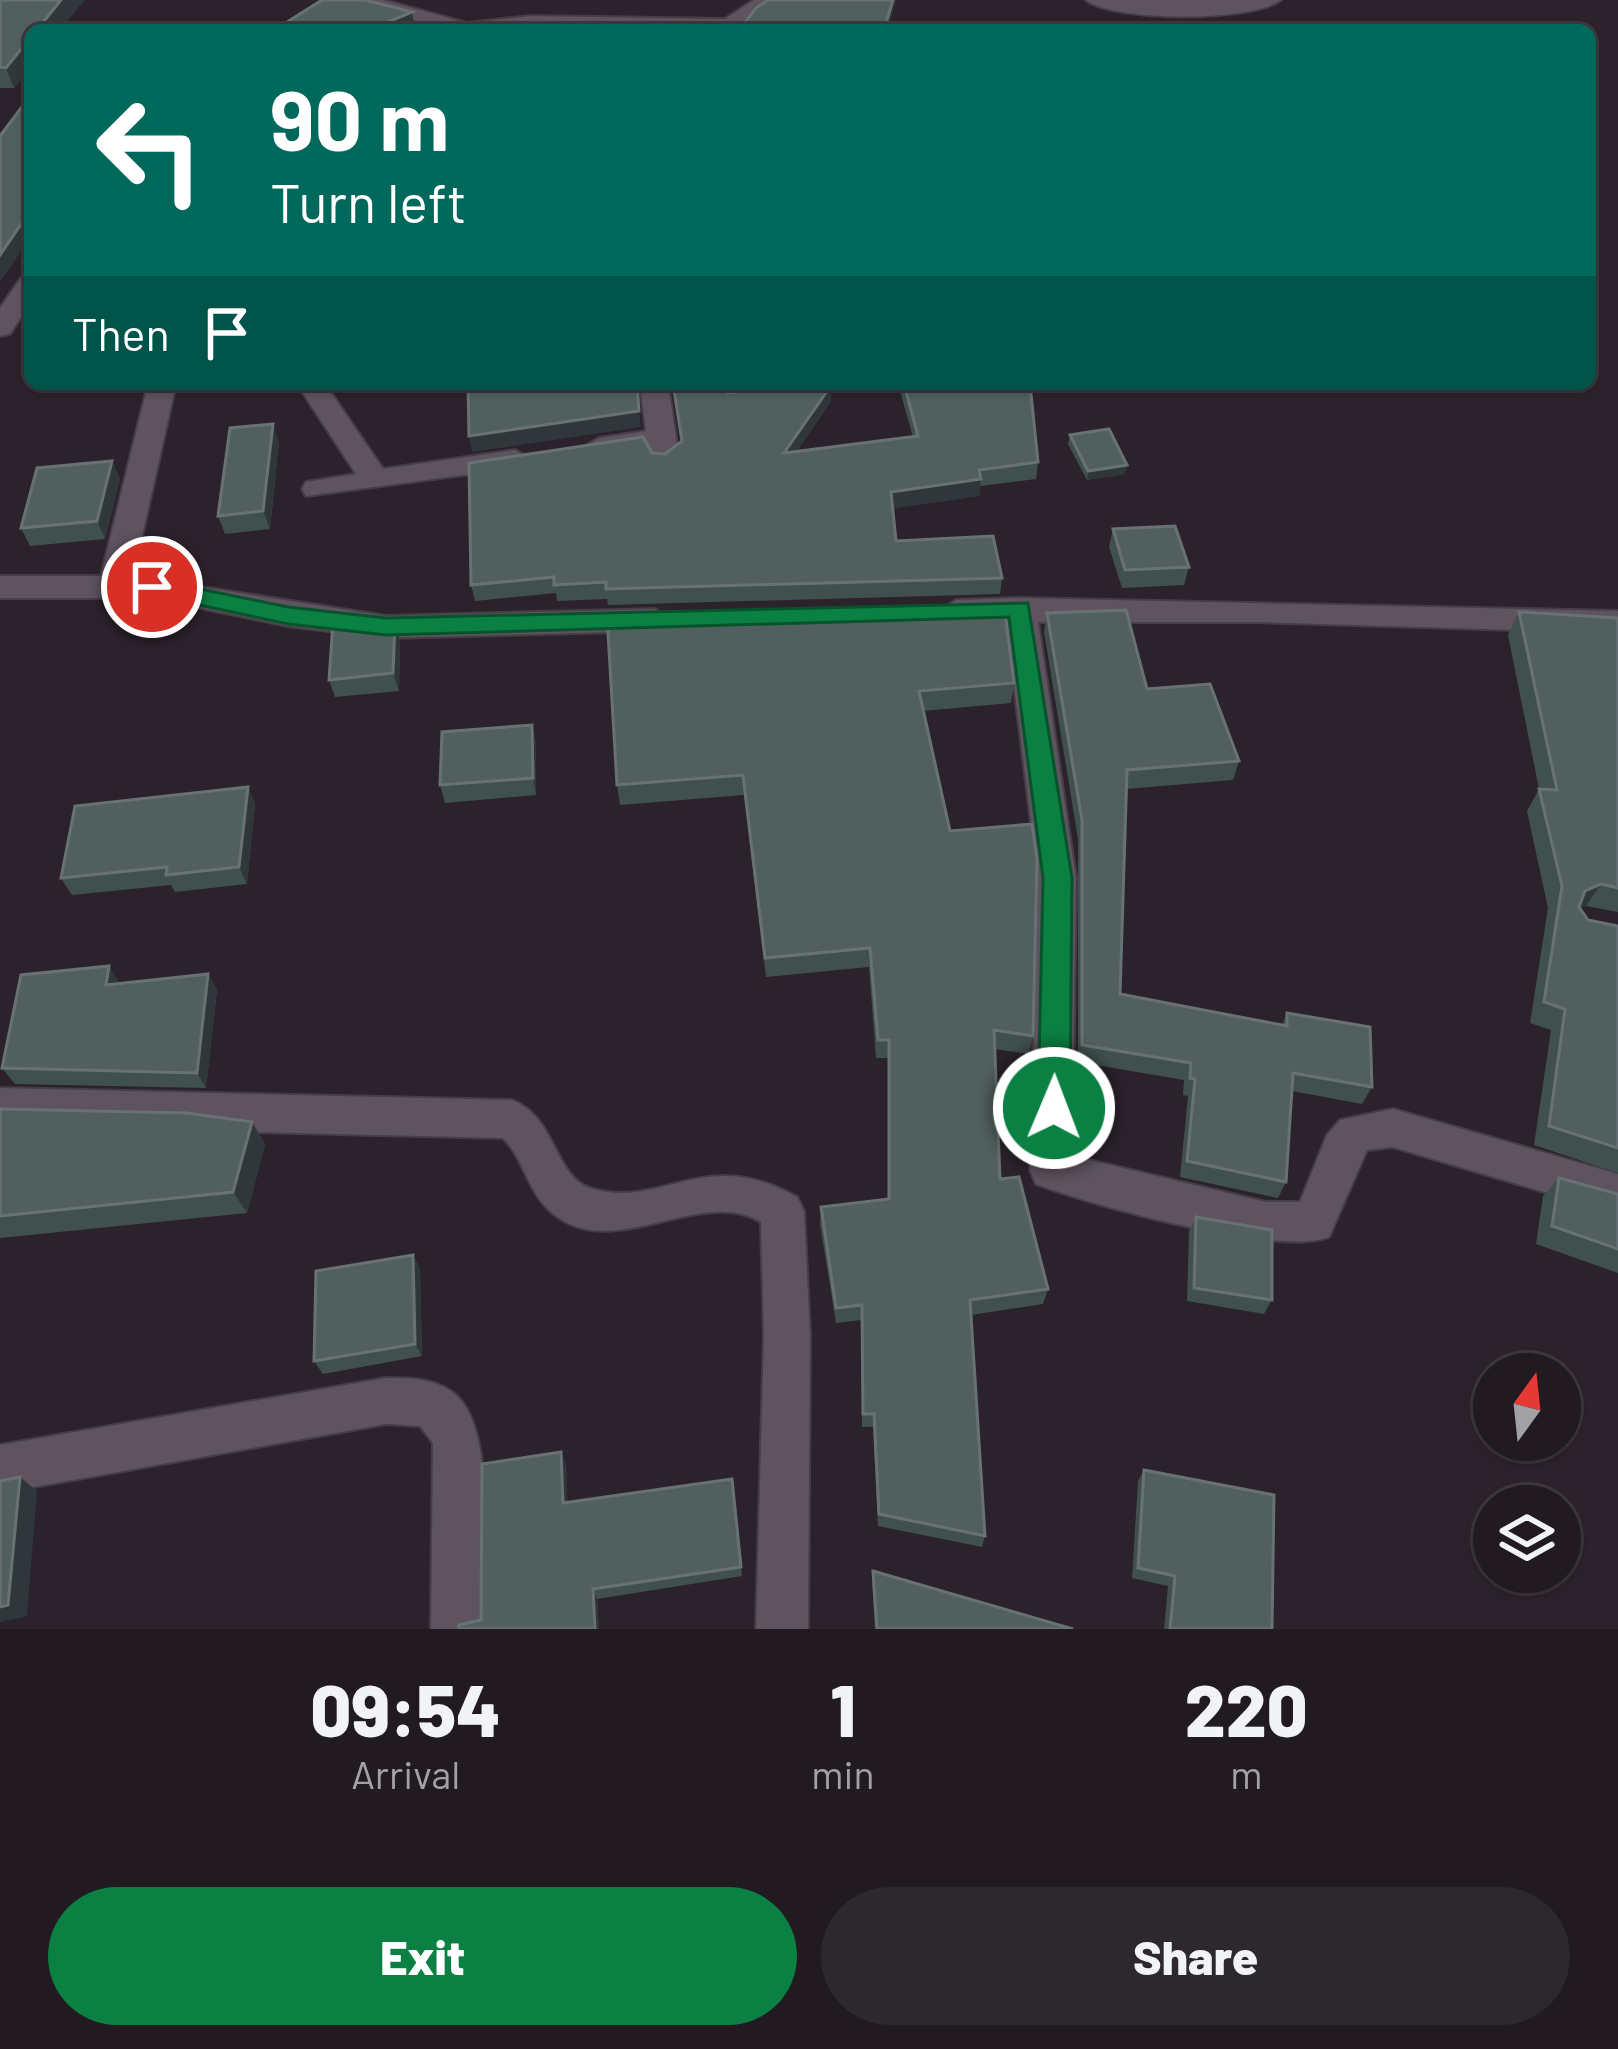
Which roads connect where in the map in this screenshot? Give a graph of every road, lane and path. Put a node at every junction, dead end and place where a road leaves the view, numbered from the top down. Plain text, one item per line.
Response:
1 (358, 0) edge
2 (768, 0) edge
3 (1096, 0) edge
4 (1271, 0) edge
5 (443, 24) edge
6 (515, 24) edge
7 (663, 24) edge
8 (731, 24) edge
9 (24, 296) edge
10 (0, 328) edge
11 (161, 390) edge
12 (315, 390) edge
13 (655, 390) edge
14 (375, 480) junction
15 (317, 489) dead end
16 (115, 585) junction
17 (0, 587) edge
18 (1020, 609) junction
19 (925, 612) edge
20 (687, 620) edge
21 (1618, 622) edge
22 (0, 1108) edge
23 (1618, 1194) edge
24 (0, 1468) edge
25 (457, 1629) edge
26 (782, 1629) edge

1 - 5 street
2 - 8 street
3 - 4 street
6 - 7 street
9 - 10 street
11 - 16 street
12 - 14 street
13 - 14 street
14 - 15 street
16 - 17 street
16 - 20 street
18 - 19 street
18 - 21 street
18 - 23 street
22 - 26 street
24 - 25 street

